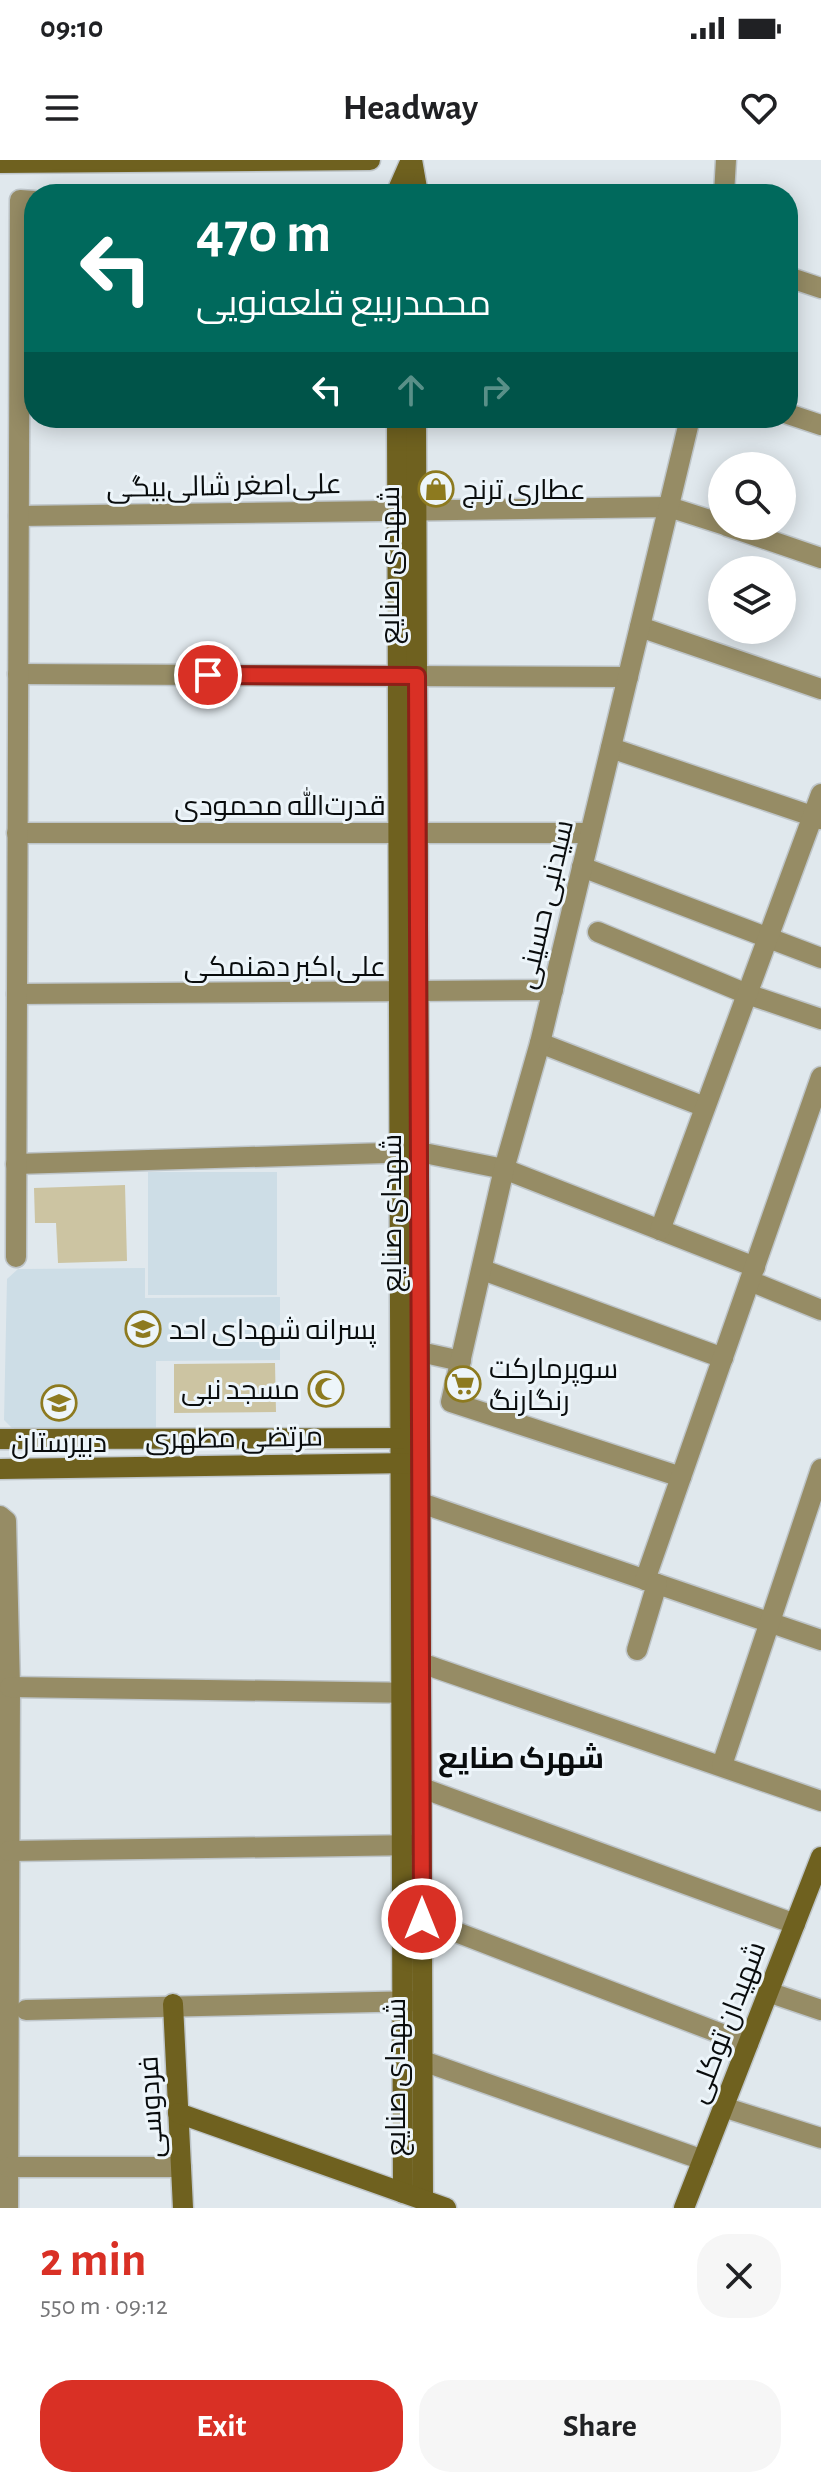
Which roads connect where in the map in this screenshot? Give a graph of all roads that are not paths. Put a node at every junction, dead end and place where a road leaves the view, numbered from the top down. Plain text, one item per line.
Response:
1 (370, 160) edge
2 (411, 160) edge
3 (726, 160) edge
4 (0, 163) edge
5 (400, 184) edge
6 (416, 184) edge
7 (725, 184) edge
8 (798, 280) edge
9 (821, 288) edge
10 (798, 417) edge
11 (24, 418) edge
12 (821, 425) edge
13 (398, 428) edge
14 (415, 428) edge
15 (688, 428) edge
16 (669, 507) junction
17 (407, 511) junction
18 (19, 516) junction
19 (708, 520) edge
20 (768, 540) edge
21 (821, 558) edge
22 (640, 627) junction
23 (18, 674) junction
24 (408, 676) junction
25 (628, 677) junction
26 (821, 689) edge
27 (611, 748) junction
28 (821, 794) edge
29 (817, 817) edge
30 (17, 833) junction
31 (408, 833) junction
32 (590, 833) junction
33 (582, 867) junction
34 (598, 932) dead end
35 (767, 940) junction
36 (821, 958) edge
37 (553, 990) junction
38 (17, 994) junction
39 (409, 994) junction
40 (747, 994) junction
41 (821, 1019) edge
42 (540, 1043) junction
43 (821, 1077) edge
44 (705, 1107) junction
45 (409, 1152) junction
46 (16, 1164) junction
47 (504, 1169) junction
48 (660, 1230) junction
49 (16, 1257) dead end
50 (483, 1270) junction
51 (752, 1274) junction
52 (821, 1310) edge
53 (420, 1352) junction
54 (723, 1358) junction
55 (461, 1361) junction
56 (410, 1438) junction
57 (0, 1439) edge
58 (410, 1463) junction
59 (0, 1469) edge
60 (821, 1469) edge
61 (681, 1477) junction
62 (421, 1503) junction
63 (0, 1516) edge
64 (651, 1582) junction
65 (770, 1623) junction
66 (821, 1640) edge
67 (637, 1650) dead end
68 (421, 1663) junction
69 (10, 1687) junction
70 (411, 1693) junction
71 (722, 1765) junction
72 (422, 1788) junction
73 (821, 1801) edge
74 (412, 1845) junction
75 (9, 1851) junction
76 (821, 1857) edge
77 (814, 1892) edge
78 (422, 1919) junction
79 (795, 1924) junction
80 (768, 1992) junction
81 (412, 2001) junction
82 (173, 2004) junction
83 (26, 2010) dead end
84 (821, 2010) edge
85 (748, 2044) junction
86 (423, 2061) junction
87 (723, 2107) junction
88 (178, 2113) junction
89 (821, 2138) edge
90 (413, 2146) junction
91 (703, 2160) junction
92 (8, 2167) junction
93 (181, 2167) junction
94 (403, 2193) junction
95 (423, 2200) junction
96 (8, 2208) edge
97 (183, 2208) edge
98 (446, 2208) edge
99 (684, 2208) edge

1 - 4 street
2 - 5 street
2 - 6 street
3 - 7 street
8 - 9 street
10 - 12 street
11 - 18 street
13 - 17 street, شهدای صنایع
14 - 17 street, شهدای صنایع
15 - 16 street, سیدنبی حسینی
16 - 17 street, علی‌اصغر شالی‌بیگی
16 - 19 street, علی‌اصغر شالی‌بیگی
16 - 22 street, سیدنبی حسینی
17 - 18 street, علی‌اصغر شالی‌بیگی
17 - 24 street, شهدای صنایع
18 - 23 street
20 - 21 street, علی‌اصغر شالی‌بیگی
22 - 25 street, سیدنبی حسینی
22 - 26 street
23 - 24 street
23 - 30 street
24 - 25 street
24 - 31 street, شهدای صنایع
25 - 27 street, سیدنبی حسینی
27 - 29 street
27 - 32 street, سیدنبی حسینی
28 - 29 street
29 - 35 street
30 - 31 street, قدرت‌الله محمودی
30 - 38 street
31 - 32 street, قدرت‌الله محمودی
31 - 39 street, شهدای صنایع
32 - 33 street, سیدنبی حسینی
33 - 35 street
33 - 37 street, سیدنبی حسینی
34 - 40 street
35 - 36 street
35 - 40 street
37 - 39 street, علی‌اکبر دهنمکی
37 - 42 street, سیدنبی حسینی
38 - 39 street, علی‌اکبر دهنمکی
38 - 46 street
39 - 45 street, شهدای صنایع
40 - 41 street
40 - 44 street
42 - 44 street
42 - 47 street, سیدنبی حسینی
43 - 51 street
44 - 48 street
45 - 46 street
45 - 47 street
45 - 53 street, شهدای صنایع
45 - 56 street, شهدای صنایع
46 - 49 street
47 - 48 street
47 - 50 street, سیدنبی حسینی
48 - 51 street
50 - 54 street
50 - 55 street, سیدنبی حسینی
51 - 52 street
51 - 54 street
53 - 55 street
53 - 56 street, شهدای صنایع
54 - 61 street
55 - 61 street, سیدنبی حسینی
56 - 57 street, مرتضی مطهری
56 - 58 street, شهدای صنایع
58 - 59 street, مرتضی مطهری
58 - 62 street, شهدای صنایع
58 - 70 street, شهدای صنایع
60 - 65 street
61 - 64 street
62 - 64 street
62 - 68 street, شهدای صنایع
63 - 69 street
64 - 65 street
64 - 67 street
65 - 66 street
65 - 71 street
68 - 70 street, شهدای صنایع
68 - 71 street
69 - 70 street
69 - 75 street
70 - 72 street, شهدای صنایع
70 - 74 street, شهدای صنایع
71 - 73 street
72 - 74 street, شهدای صنایع
72 - 79 street
74 - 75 street
74 - 78 street, شهدای صنایع
74 - 81 street, شهدای صنایع
75 - 92 street
76 - 77 street, شهیدان توکلی
77 - 79 street, شهیدان توکلی
78 - 81 street, شهدای صنایع
78 - 85 street
79 - 80 street, شهیدان توکلی
80 - 84 street
80 - 85 street, شهیدان توکلی
81 - 82 street
81 - 86 street, شهدای صنایع
81 - 90 street, شهدای صنایع
82 - 83 street
82 - 88 street, فردوسی
85 - 87 street, شهیدان توکلی
86 - 90 street, شهدای صنایع
86 - 91 street
87 - 89 street
87 - 91 street, شهیدان توکلی
88 - 93 street, فردوسی
88 - 94 street
90 - 94 street, شهدای صنایع
90 - 95 street, شهدای صنایع
91 - 99 street, شهیدان توکلی
92 - 93 street
92 - 96 street
93 - 97 street, فردوسی
94 - 95 street
95 - 98 street

